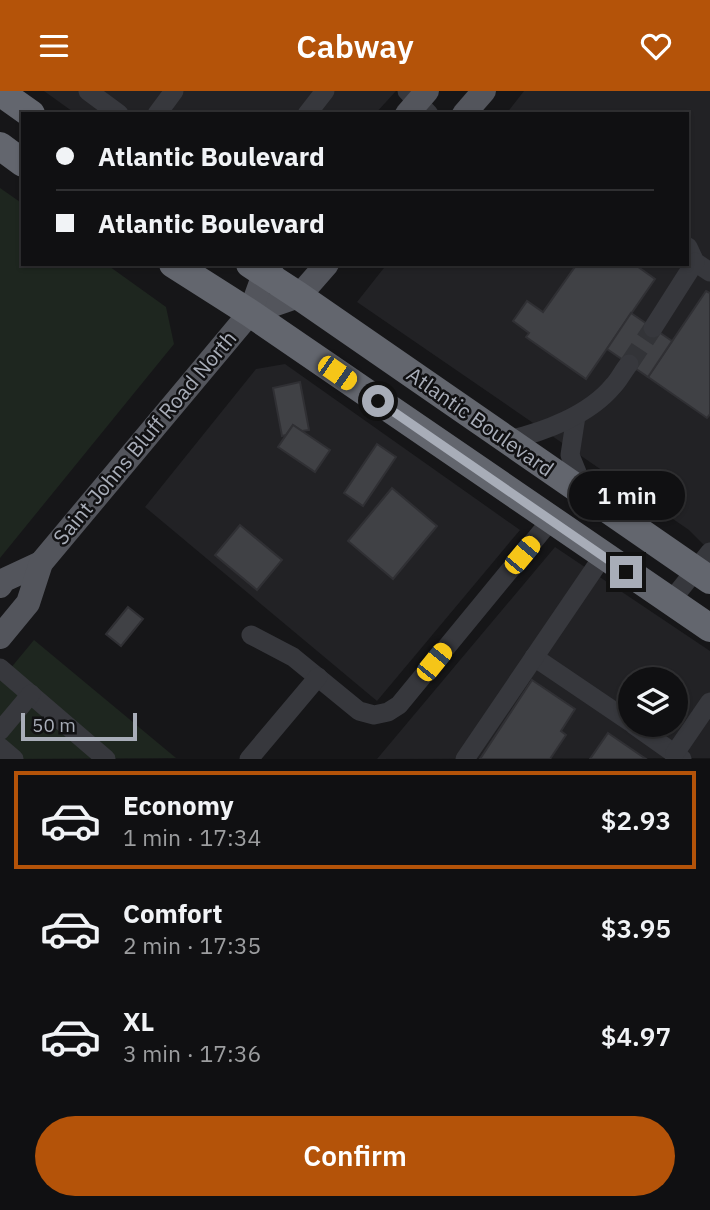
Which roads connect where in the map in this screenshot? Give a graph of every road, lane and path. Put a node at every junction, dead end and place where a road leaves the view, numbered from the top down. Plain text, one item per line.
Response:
1 (88, 91) edge
2 (174, 91) edge
3 (326, 91) edge
4 (484, 91) edge
5 (2, 92) edge
6 (27, 112) edge
7 (116, 112) edge
8 (158, 112) edge
9 (309, 112) edge
10 (466, 112) edge
11 (0, 146) edge
12 (21, 162) edge
13 (698, 260) edge
14 (176, 266) edge
15 (325, 266) edge
16 (262, 267) edge
17 (299, 296) junction
18 (250, 313) junction
19 (653, 328) tunnel mouth
20 (628, 364) tunnel mouth
21 (576, 416) junction
22 (508, 440) junction
23 (586, 495) junction
24 (551, 520) junction
25 (603, 556) junction
26 (41, 563) junction
27 (705, 568) edge
28 (0, 586) edge
29 (670, 602) junction
30 (710, 628) edge
31 (251, 635) dead end
32 (0, 637) edge
33 (534, 657) junction
34 (0, 668) edge
35 (318, 677) junction
36 (31, 694) junction
37 (710, 702) edge
38 (618, 714) edge
39 (0, 731) edge
40 (652, 737) edge
41 (0, 747) edge
42 (678, 755) edge
43 (14, 758) edge
44 (106, 758) edge
45 (249, 758) edge
46 (465, 758) edge

1 - 7 street
2 - 8 street
3 - 9 street
4 - 10 main road
5 - 6 highway
11 - 12 highway
13 - 19 street
14 - 18 highway, Atlantic Boulevard
15 - 17 main road
16 - 17 highway, Atlantic Boulevard
16 - 18 main road
17 - 18 main road
17 - 22 highway, Atlantic Boulevard
18 - 24 highway, Atlantic Boulevard
18 - 26 main road, Saint Johns Bluff Road North
20 - 21 street
21 - 22 street
21 - 23 street
22 - 23 highway, Atlantic Boulevard
23 - 27 highway, Atlantic Boulevard
24 - 25 highway, Atlantic Boulevard
24 - 35 street
25 - 29 highway, Atlantic Boulevard
25 - 33 street
26 - 28 main road, Saint Johns Bluff Road North
26 - 32 main road, Saint Johns Bluff Road North
27 - 29 street
29 - 30 highway, Atlantic Boulevard
31 - 35 street
33 - 38 street
33 - 46 street
34 - 36 street
35 - 45 street
36 - 39 street
36 - 44 street
37 - 42 street
40 - 42 street
41 - 43 street

